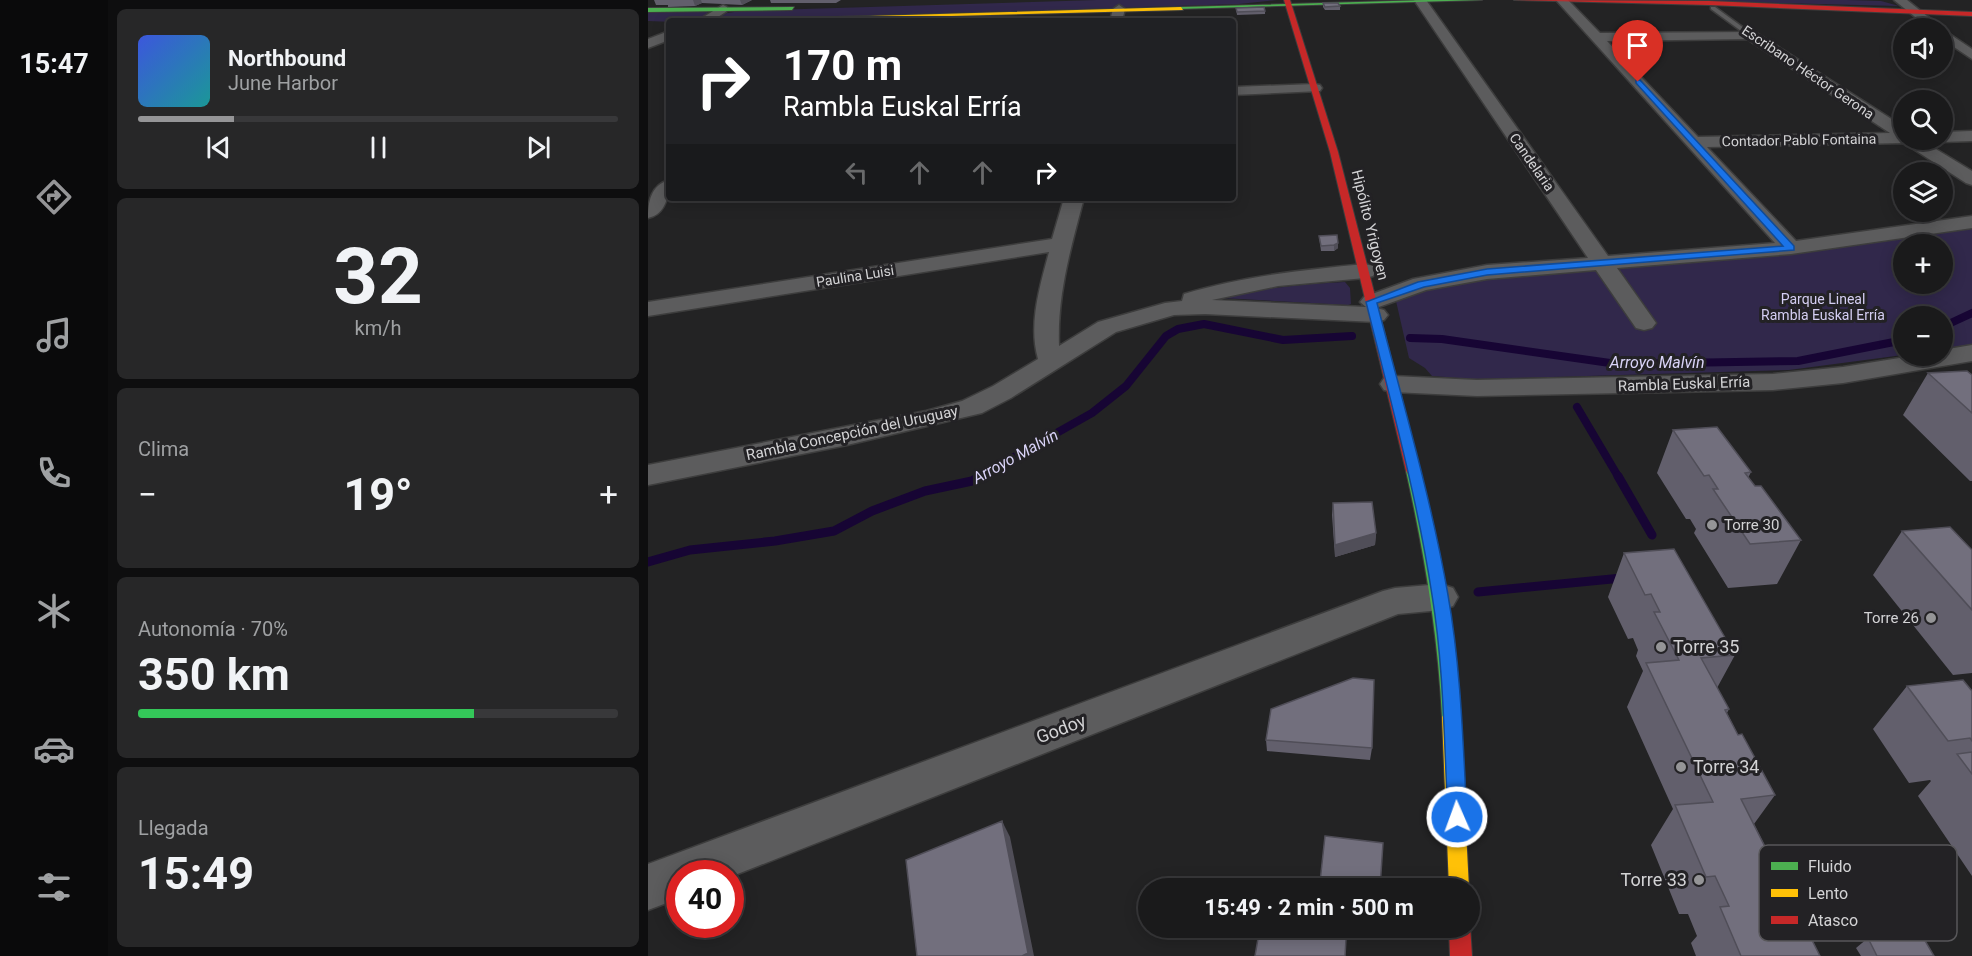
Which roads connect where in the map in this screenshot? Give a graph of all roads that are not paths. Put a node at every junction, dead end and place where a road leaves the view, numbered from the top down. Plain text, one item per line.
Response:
1 (1034, 0) edge
2 (1420, 0) edge
3 (1479, 0) edge
4 (1517, 0) edge
5 (1562, 0) edge
6 (1885, 0) edge
7 (1900, 0) edge
8 (1287, 2) edge
9 (1972, 4) edge
10 (1713, 8) dead end
11 (723, 9) junction
12 (648, 10) edge
13 (1912, 12) junction
14 (1972, 14) edge
15 (1118, 15) edge
16 (708, 18) edge
17 (962, 18) edge
18 (1921, 18) edge
19 (666, 23) edge
20 (648, 24) edge
21 (1750, 35) junction
22 (666, 36) edge
23 (1595, 37) junction
24 (1953, 41) edge
25 (648, 44) edge
26 (1972, 55) edge
27 (1315, 88) junction
28 (1236, 91) edge
29 (1893, 130) edge
30 (1972, 136) edge
31 (1893, 137) edge
32 (1953, 137) edge
33 (1695, 142) junction
34 (1926, 150) edge
35 (1972, 179) edge
36 (666, 190) edge
37 (1073, 201) edge
38 (648, 212) edge
39 (1972, 222) edge
40 (1062, 246) junction
41 (1791, 248) junction
42 (1602, 262) junction
43 (1365, 272) junction
44 (1173, 308) junction
45 (1374, 308) junction
46 (648, 309) edge
47 (1048, 315) junction
48 (1644, 323) dead end
49 (1107, 327) junction
50 (1972, 353) edge
51 (1051, 360) junction
52 (1393, 384) junction
53 (648, 475) edge
54 (1441, 597) junction
55 (718, 860) edge
56 (1459, 878) edge
57 (666, 880) edge
58 (648, 887) edge
59 (1460, 938) edge
60 (1461, 956) edge

1 - 11 main road
2 - 3 main road
2 - 8 main road
2 - 42 street, Candelaria
4 - 5 main road
5 - 13 main road
5 - 23 street
6 - 7 main road
7 - 9 main road
7 - 13 street
8 - 15 main road
8 - 27 main road, Hipólito Yrigoyen
10 - 21 lane, Escribano Héctor Gerona
11 - 12 main road
11 - 16 street
13 - 14 main road
13 - 18 street
15 - 17 main road
19 - 20 main road
21 - 23 street
21 - 29 street, Escribano Héctor Gerona
22 - 25 street
23 - 33 street
24 - 26 street
27 - 28 street
27 - 43 main road, Hipólito Yrigoyen
30 - 32 street
31 - 33 street, Contador Pablo Fontaina
33 - 41 street
34 - 35 street
36 - 38 street
37 - 40 street
39 - 41 street
40 - 46 street, Paulina Luisi
40 - 47 street
41 - 42 street
42 - 45 street
42 - 48 street, Candelaria
43 - 44 street, Rambla Concepción del Uruguay
43 - 45 main road, Hipólito Yrigoyen
44 - 45 street, Rambla Concepción del Uruguay
44 - 49 street, Rambla Concepción del Uruguay
45 - 52 main road, Hipólito Yrigoyen
47 - 49 street, Rambla Concepción del Uruguay
47 - 51 street
49 - 51 street, Rambla Concepción del Uruguay
50 - 52 street, Rambla Euskal Erría
51 - 53 street, Rambla Concepción del Uruguay
52 - 54 main road, Hipólito Yrigoyen
54 - 55 street, Godoy
54 - 56 main road, Hipólito Yrigoyen
57 - 58 street
59 - 60 main road

